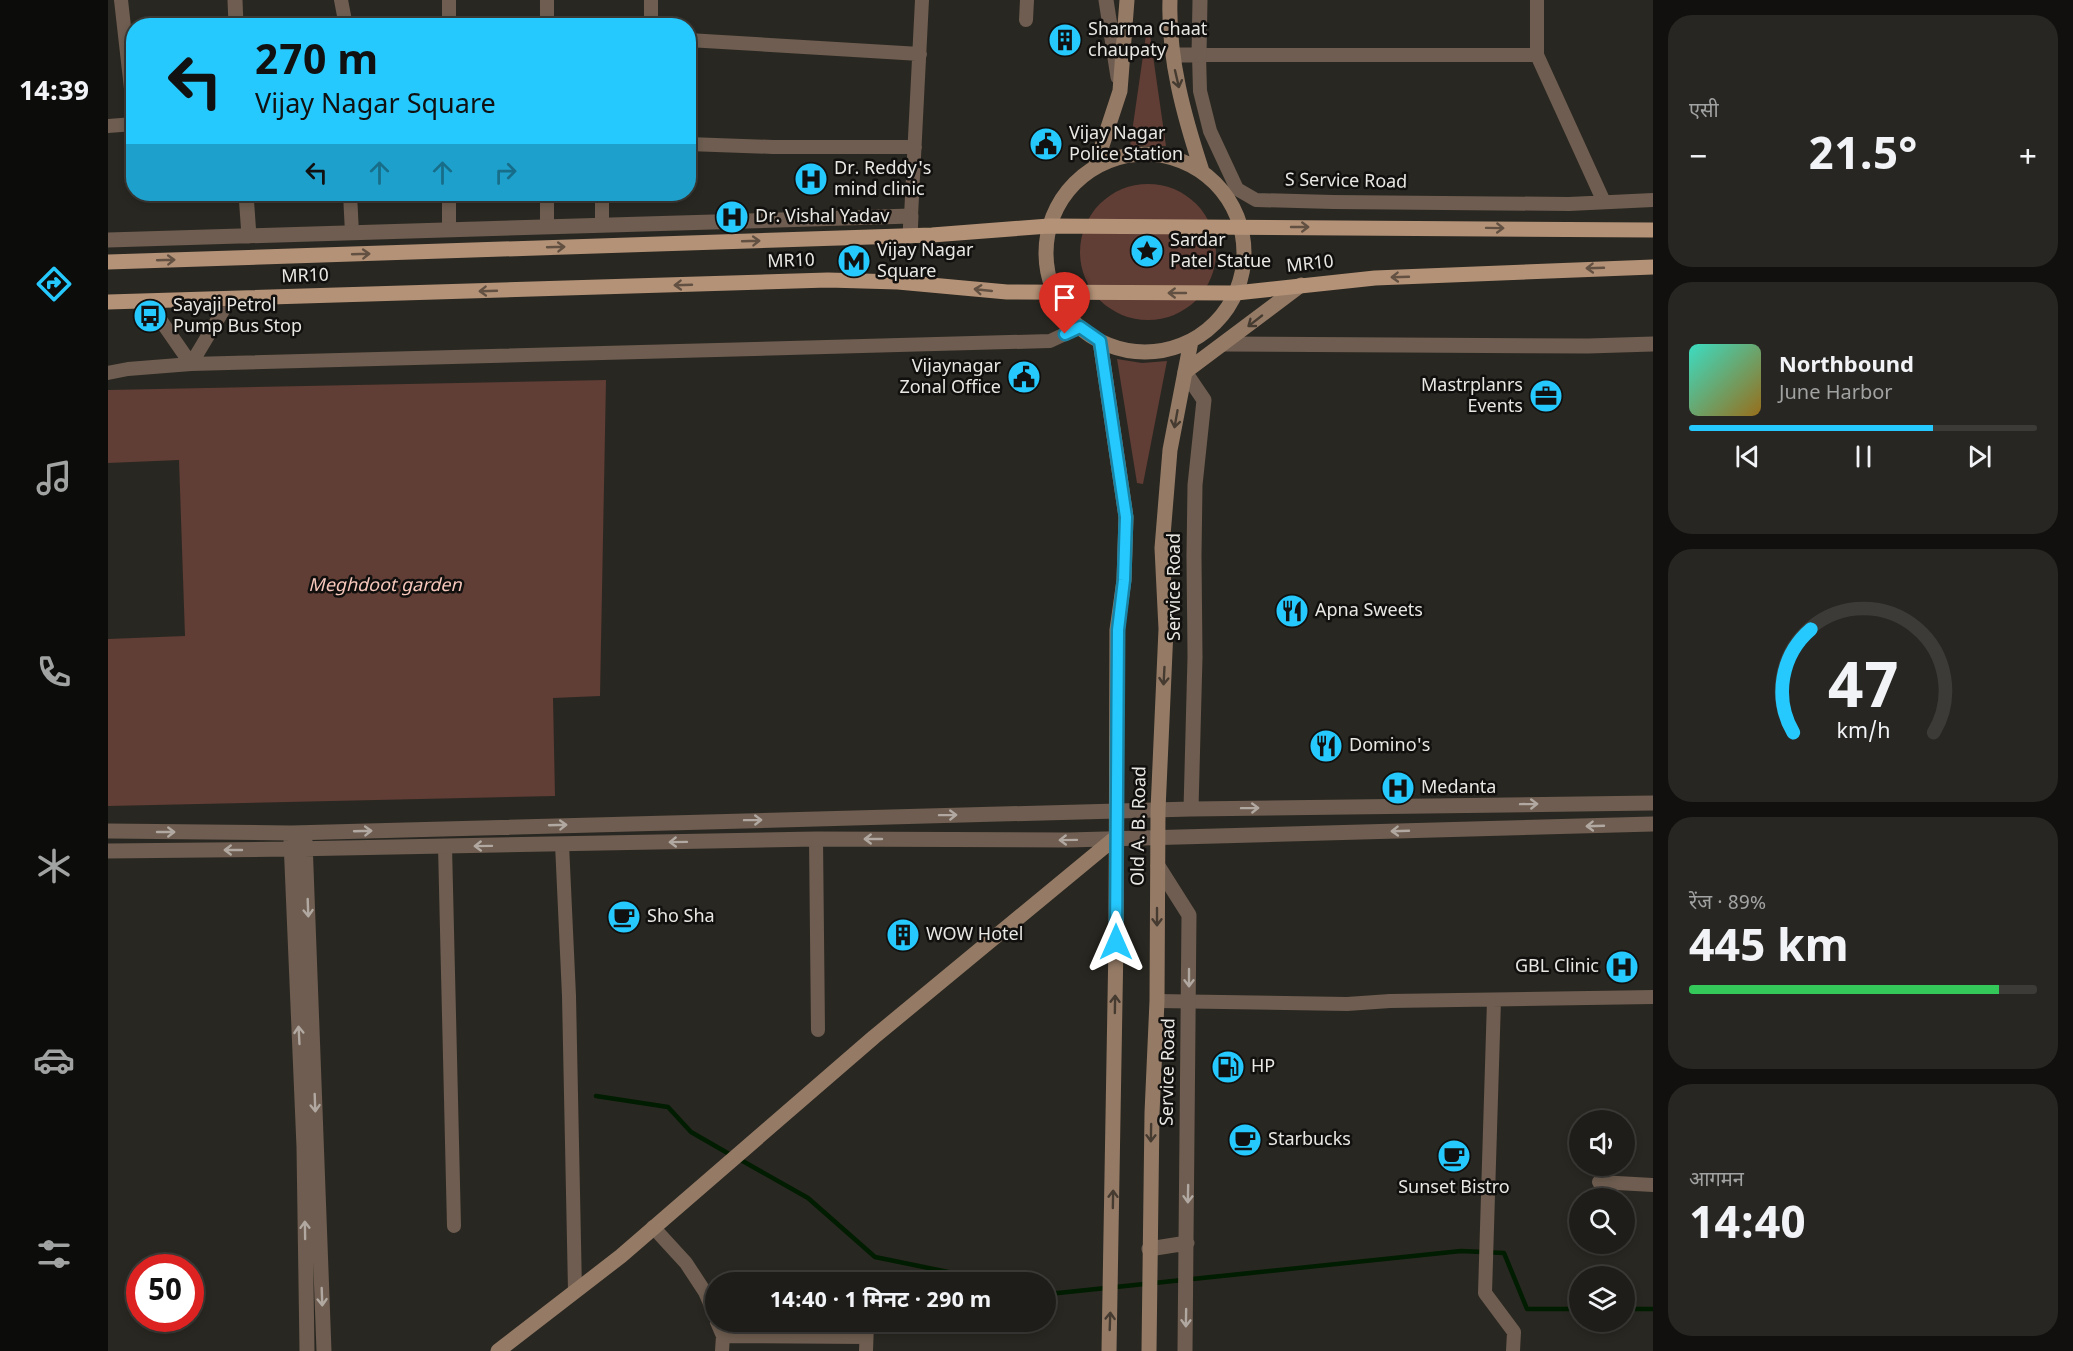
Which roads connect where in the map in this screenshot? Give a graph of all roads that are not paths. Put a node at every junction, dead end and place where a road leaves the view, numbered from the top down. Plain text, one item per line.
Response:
1 (121, 0) edge
2 (235, 0) edge
3 (341, 0) edge
4 (450, 0) edge
5 (547, 0) edge
6 (651, 0) edge
7 (922, 0) edge
8 (1027, 0) edge
9 (1106, 0) edge
10 (1127, 0) edge
11 (1170, 0) edge
12 (1200, 0) edge
13 (1537, 0) edge
14 (236, 18) edge
15 (344, 18) edge
16 (449, 18) edge
17 (547, 18) edge
18 (651, 18) edge
19 (1026, 20) dead end
20 (696, 40) edge
21 (126, 44) edge
22 (920, 54) junction
23 (1174, 55) junction
24 (1199, 55) junction
25 (1537, 55) junction
26 (1120, 92) junction
27 (126, 125) edge
28 (108, 126) edge
29 (696, 144) edge
30 (915, 147) junction
31 (1095, 166) junction
32 (1202, 171) junction
33 (1653, 200) edge
34 (246, 201) edge
35 (350, 201) edge
36 (449, 201) edge
37 (547, 201) edge
38 (602, 201) edge
39 (1604, 202) junction
40 (911, 216) junction
41 (602, 225) junction
42 (1049, 226) junction
43 (547, 227) junction
44 (1241, 227) junction
45 (449, 230) junction
46 (1653, 230) edge
47 (352, 232) junction
48 (249, 236) junction
49 (910, 236) junction
50 (108, 240) edge
51 (108, 262) edge
52 (1653, 267) edge
53 (1301, 285) junction
54 (1053, 292) junction
55 (1236, 293) junction
56 (230, 299) junction
57 (108, 302) edge
58 (148, 302) junction
59 (1080, 327) junction
60 (1100, 341) junction
61 (1191, 341) junction
62 (1224, 344) junction
63 (1653, 344) edge
64 (191, 364) junction
65 (1185, 372) junction
66 (108, 373) edge
67 (1653, 803) edge
68 (1191, 809) junction
69 (1158, 810) junction
70 (1117, 811) junction
71 (1653, 824) edge
72 (108, 831) edge
73 (298, 832) junction
74 (1116, 838) junction
75 (1158, 838) junction
76 (816, 839) junction
77 (562, 844) junction
78 (446, 846) junction
79 (298, 849) junction
80 (108, 851) edge
81 (1158, 866) junction
82 (1653, 997) edge
83 (1494, 1000) junction
84 (1157, 1001) junction
85 (1190, 1003) junction
86 (818, 1030) dead end
87 (1599, 1182) dead end
88 (1653, 1185) edge
89 (454, 1226) dead end
90 (653, 1227) junction
91 (1187, 1247) junction
92 (1149, 1253) junction
93 (575, 1291) junction
94 (705, 1292) edge
95 (307, 1331) junction
96 (323, 1331) junction
97 (721, 1332) edge
98 (723, 1336) junction
99 (866, 1338) edge
100 (307, 1351) edge
101 (324, 1351) edge
102 (498, 1351) edge
103 (722, 1351) edge
104 (1109, 1351) edge
105 (1149, 1351) edge
106 (1185, 1351) edge
107 (1513, 1351) edge

1 - 21 street
2 - 14 street
3 - 15 street
4 - 16 street
5 - 17 street
6 - 18 street
7 - 22 street
8 - 19 street
9 - 26 street
10 - 26 main road
11 - 23 main road
12 - 24 street, S Service Road
13 - 25 street
20 - 22 street
22 - 30 street
23 - 24 street
23 -> 32 main road
24 - 25 street
24 - 39 street, S Service Road
25 - 39 street
26 - 31 main road
27 - 28 street
29 - 30 street
30 - 40 street
31 - 32 main road
31 - 42 main road
32 - 44 main road
33 - 39 street, S Service Road
34 - 48 street
35 - 47 street
36 - 45 street
37 - 43 street
38 - 41 street
40 - 41 street
40 - 49 street
41 - 43 street
42 - 44 main road, MR10
42 - 49 main road, MR10
42 - 54 main road
43 - 45 street
44 -> 46 main road, MR10
44 - 55 main road
45 - 47 street
47 - 48 street
48 - 50 street
51 -> 49 main road, MR10
52 -> 53 main road, MR10
53 - 55 main road, MR10
53 -> 62 main road
55 -> 54 main road, MR10
54 -> 56 main road, MR10
54 - 59 main road
55 - 61 main road
56 - 58 main road, MR10
56 - 64 street
57 - 58 main road, MR10
58 - 64 street
59 - 60 main road
59 - 64 street
60 - 61 main road
60 - 70 main road, Old A. B. Road
61 - 65 main road, Old A. B. Road
62 - 63 street
62 - 65 main road
64 - 66 street
65 - 68 street, Service Road
65 -> 69 main road, Old A. B. Road
68 -> 67 street
68 - 69 street
69 - 70 street
69 - 75 main road, Old A. B. Road
73 -> 70 street
70 - 74 main road, Old A. B. Road
71 -> 75 street
72 -> 73 street
73 - 79 street
74 - 75 street
74 -> 76 street
74 - 90 main road
104 -> 74 main road, Old A. B. Road
75 - 81 main road, Old A. B. Road
76 -> 77 street
76 - 86 street
77 -> 78 street
77 - 93 street
78 - 79 street
78 - 89 street
79 -> 80 street
95 -> 79 street
79 -> 96 street
81 -> 84 main road, Old A. B. Road
81 -> 85 street, Service Road
82 - 83 street
83 - 85 street
83 - 107 street
84 - 85 street
84 -> 92 main road, Old A. B. Road
85 -> 91 street, Service Road
87 - 88 street
90 - 93 main road
90 - 94 street
91 - 92 street
91 -> 106 street, Service Road
92 - 105 main road, Old A. B. Road
93 - 102 main road
95 - 96 street
95 - 100 street
96 - 101 street
97 - 98 street
98 - 99 street
98 - 103 street

